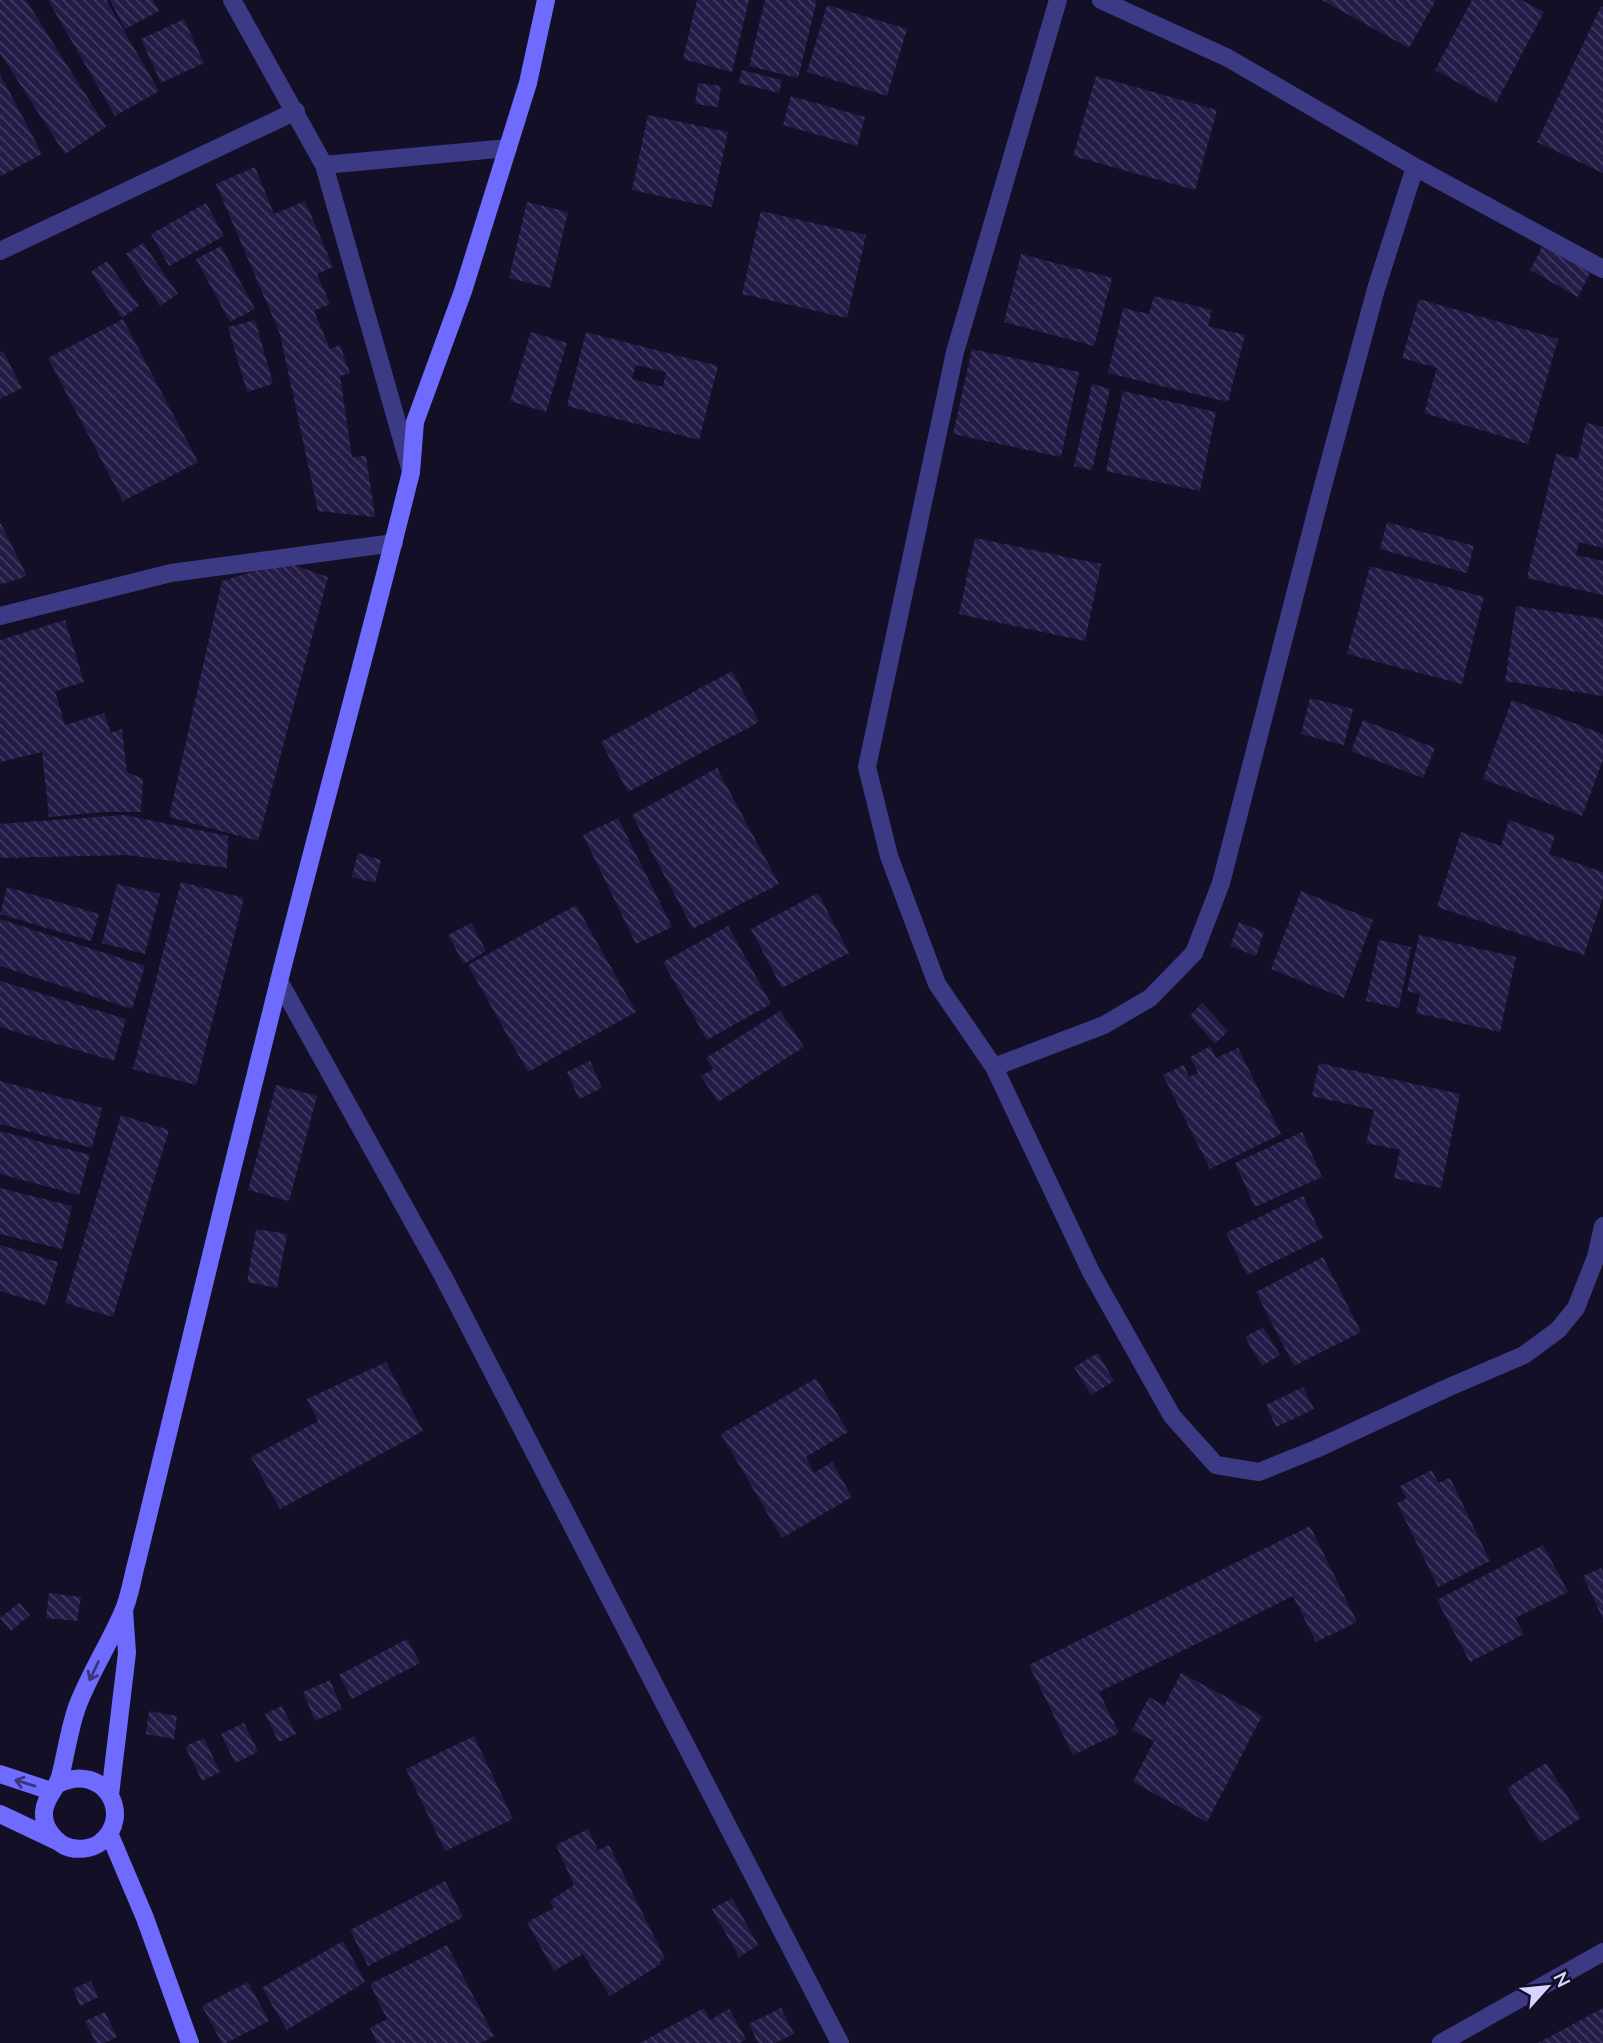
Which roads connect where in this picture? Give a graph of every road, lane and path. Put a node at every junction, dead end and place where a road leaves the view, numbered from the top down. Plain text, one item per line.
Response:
1 (232, 0) edge
2 (546, 0) edge
3 (1058, 0) edge
4 (1101, 0) edge
5 (296, 111) junction
6 (508, 148) junction
7 (324, 165) junction
8 (1415, 167) junction
9 (0, 251) edge
10 (1603, 269) edge
11 (411, 472) junction
12 (394, 543) junction
13 (0, 616) edge
14 (279, 981) junction
15 (994, 1068) junction
16 (1603, 1226) edge
17 (124, 1610) junction
18 (0, 1774) edge
19 (54, 1788) junction
20 (110, 1795) junction
21 (0, 1814) edge
22 (109, 1833) junction
23 (61, 1843) junction
24 (1603, 1952) edge
25 (190, 2043) edge
26 (840, 2043) edge
27 (1441, 2043) edge

1 - 5 street
2 - 6 street
3 - 15 street
4 - 8 street
5 - 7 street
5 - 9 street
6 - 7 street
6 - 11 street
7 - 11 street
8 - 10 street
8 - 15 street
11 - 12 street
12 - 13 street
12 - 14 street
14 - 17 street
14 - 26 street
15 - 16 street
17 -> 19 street
17 - 20 street
19 -> 18 street
19 - 20 street
19 - 23 street
20 - 22 street
21 - 23 street
22 - 23 street
22 - 25 street
24 - 27 street

